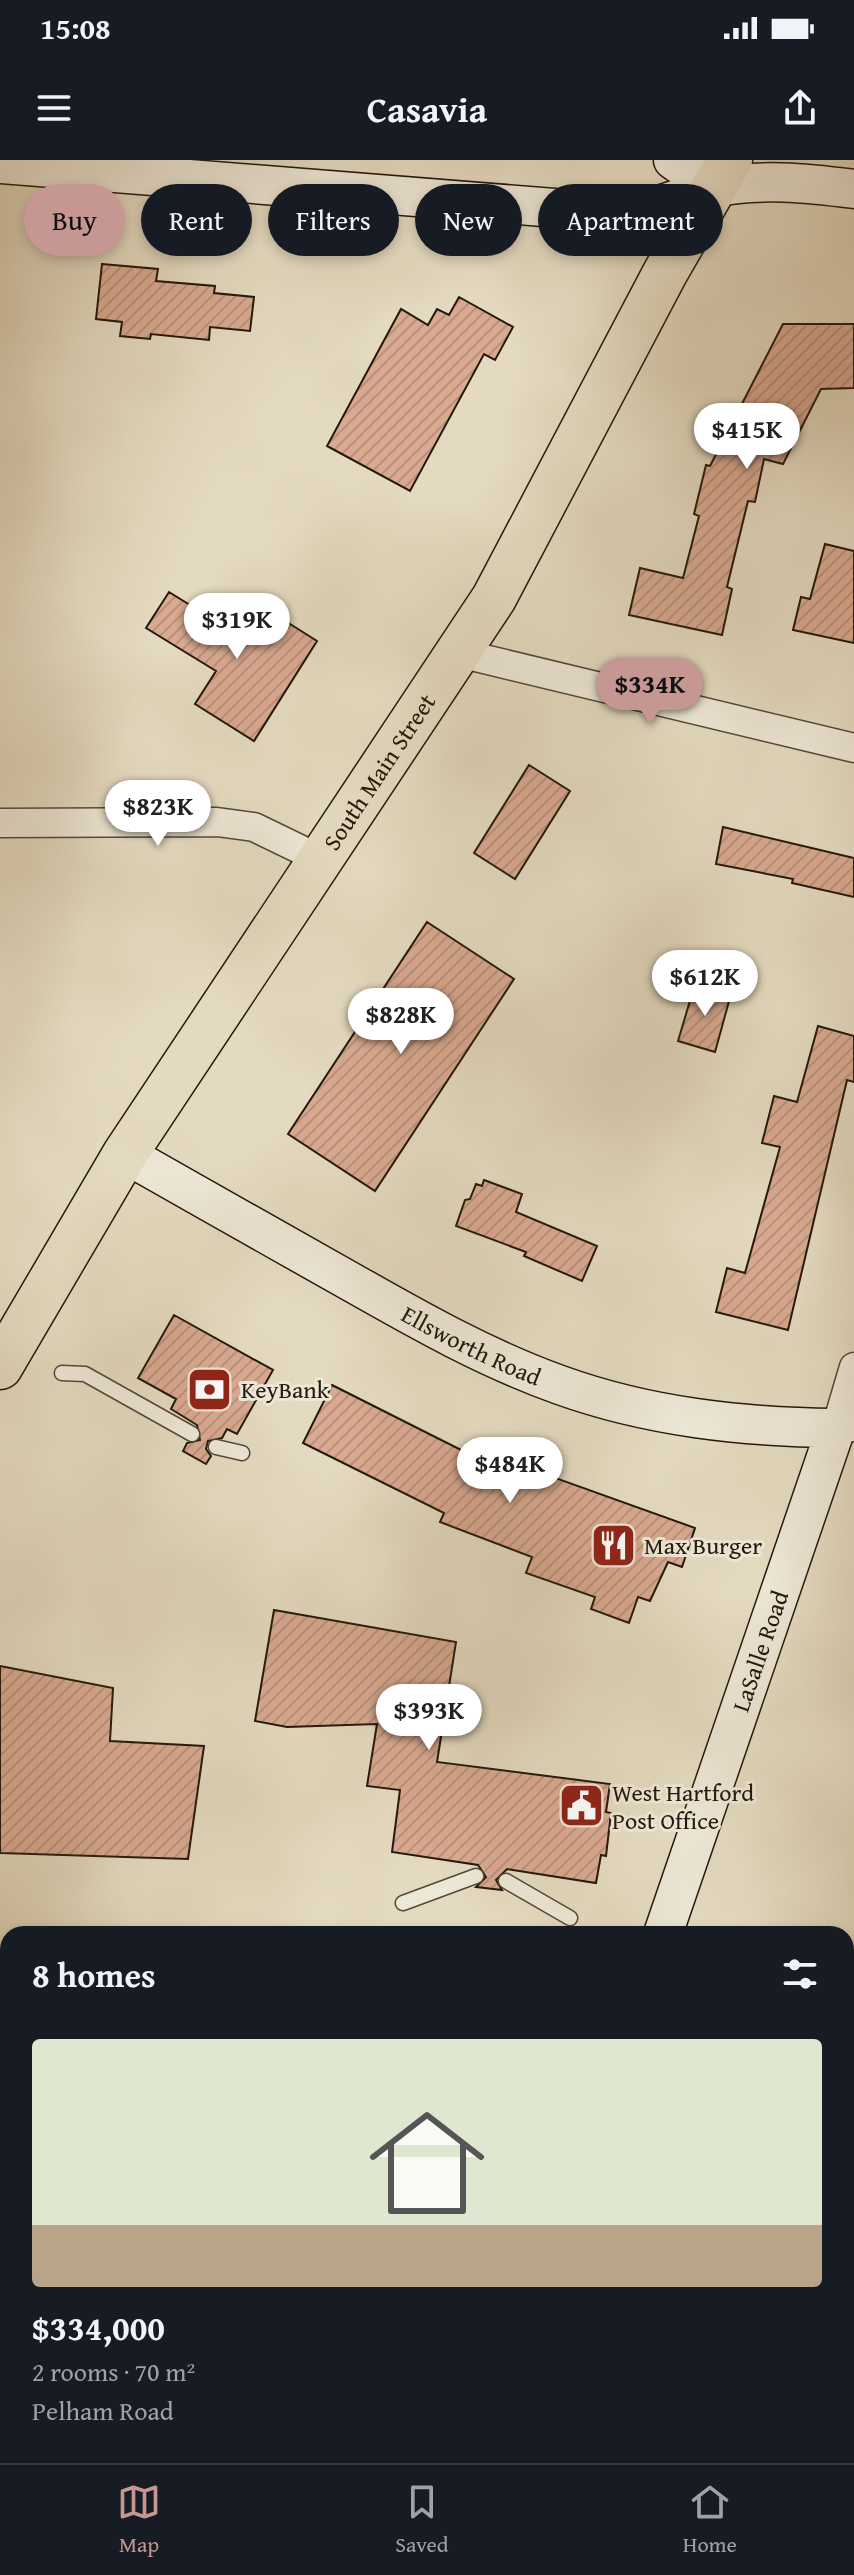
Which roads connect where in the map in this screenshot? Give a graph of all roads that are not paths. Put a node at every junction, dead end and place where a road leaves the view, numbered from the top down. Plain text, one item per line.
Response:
1 (673, 160) edge
2 (0, 164) edge
3 (115, 166) edge
4 (722, 174) edge
5 (854, 189) edge
6 (459, 653) junction
7 (854, 748) edge
8 (0, 823) edge
9 (320, 859) junction
10 (125, 1154) junction
11 (0, 1367) edge
12 (854, 1367) edge
13 (62, 1373) dead end
14 (845, 1428) edge
15 (192, 1434) dead end
16 (216, 1447) dead end
17 (242, 1453) dead end
18 (476, 1876) dead end
19 (506, 1881) dead end
20 (403, 1903) dead end
21 (570, 1918) dead end
22 (666, 1926) edge

1 - 4 street
2 - 3 street
3 - 4 street
4 - 5 street
4 - 6 main road, South Main Street
6 - 7 street
6 - 9 main road, South Main Street
8 - 9 street
9 - 10 main road, South Main Street
10 - 11 main road, South Main Street
10 - 14 street, Ellsworth Road
12 - 14 street, LaSalle Road
13 - 15 lane
14 - 22 street, LaSalle Road
16 - 17 lane
18 - 20 lane
19 - 21 lane

